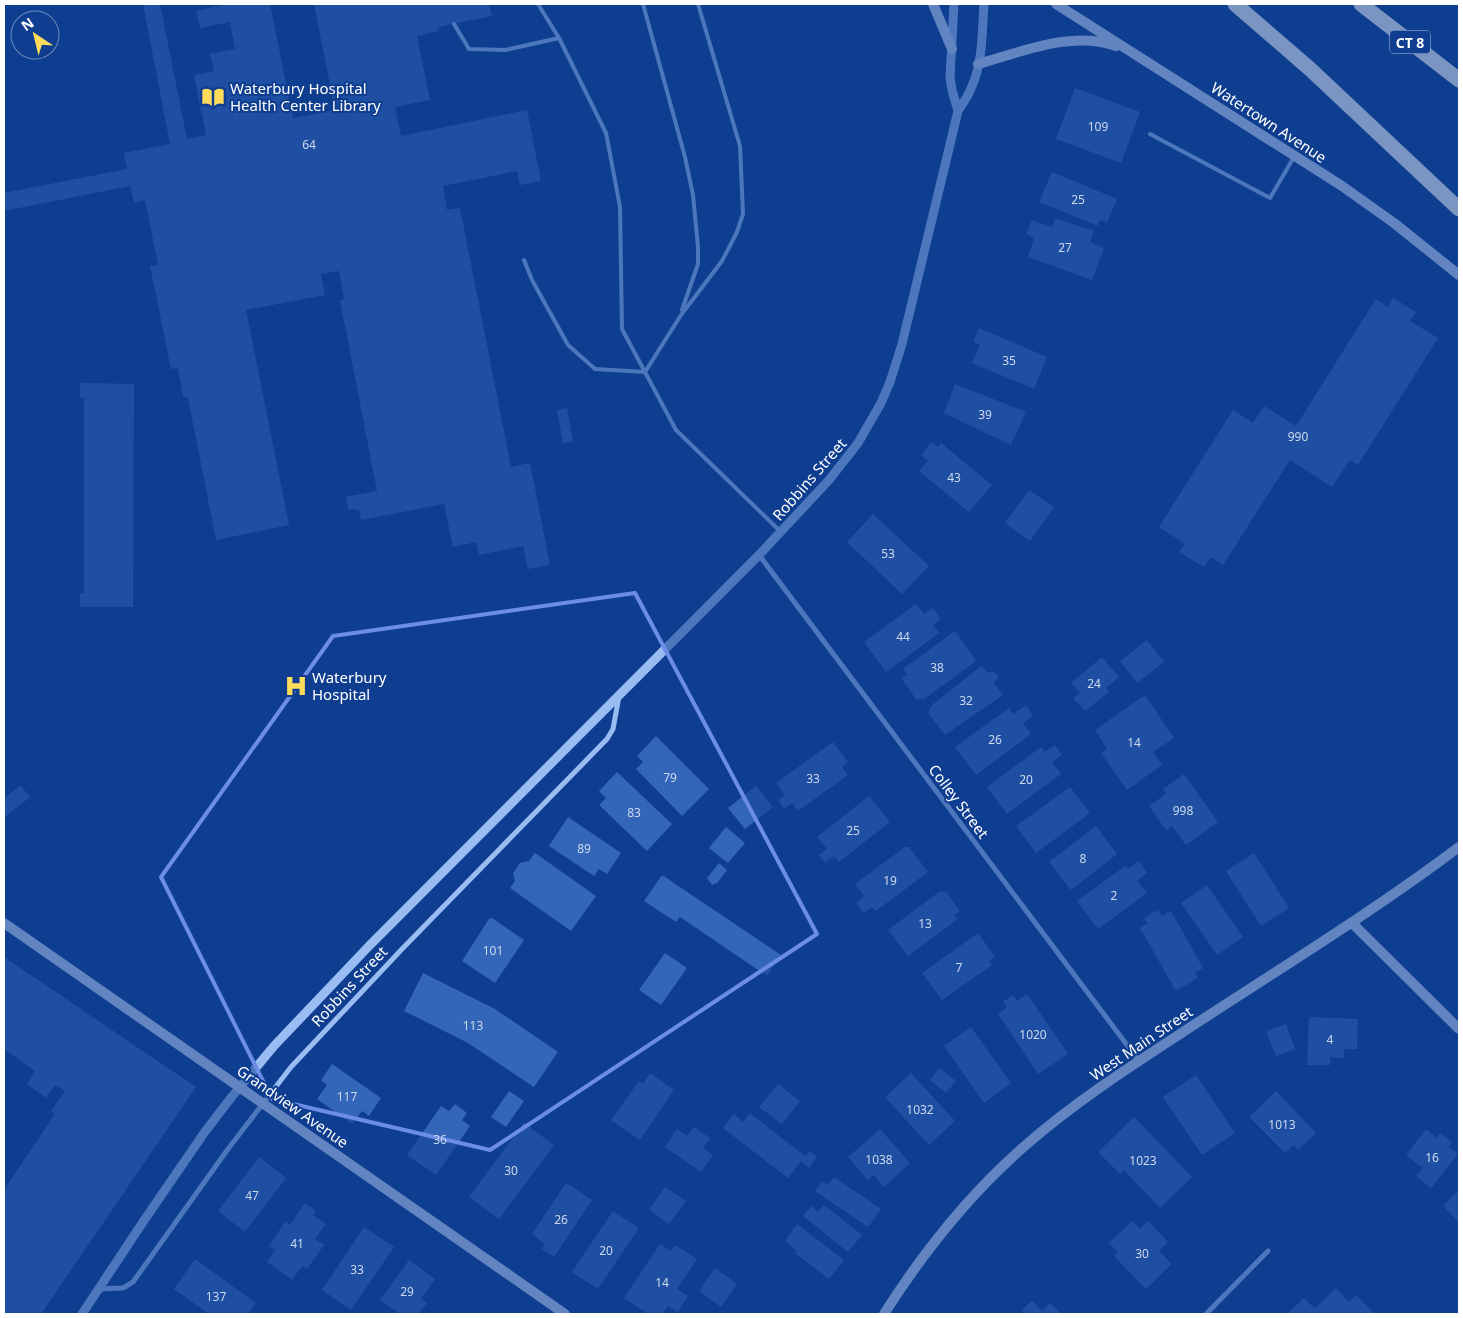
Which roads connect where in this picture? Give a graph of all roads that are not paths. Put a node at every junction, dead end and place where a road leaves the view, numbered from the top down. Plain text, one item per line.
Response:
1 (538, 4) edge
2 (644, 4) edge
3 (698, 4) edge
4 (933, 4) edge
5 (954, 4) edge
6 (984, 4) edge
7 (1056, 4) edge
8 (1235, 4) edge
9 (1361, 4) edge
10 (454, 24) dead end
11 (559, 38) junction
12 (952, 49) junction
13 (1131, 51) junction
14 (978, 64) junction
15 (1459, 80) edge
16 (958, 110) junction
17 (1150, 134) dead end
18 (1294, 156) junction
19 (1459, 209) edge
20 (524, 260) dead end
21 (1459, 275) edge
22 (681, 315) junction
23 (644, 372) junction
24 (781, 532) junction
25 (758, 556) junction
26 (619, 695) junction
27 (1459, 847) edge
28 (4, 923) edge
29 (1352, 923) junction
30 (1459, 1029) edge
31 (1139, 1061) junction
32 (259, 1100) junction
33 (1268, 1252) dead end
34 (98, 1289) junction
35 (82, 1314) edge
36 (565, 1314) edge
37 (884, 1314) edge
38 (1206, 1314) edge

1 - 11 lane
2 - 22 lane
3 - 22 lane
4 - 12 main road
5 - 12 street, Robbins Street
6 - 14 street, Robbins Street
7 - 13 main road, Watertown Avenue
8 - 19 highway
9 - 15 highway, CT 8
10 - 11 lane
11 - 23 lane
12 - 16 street, Robbins Street
13 - 14 main road
13 - 18 main road, Watertown Avenue
14 - 16 street, Robbins Street
16 - 24 street, Robbins Street
17 - 18 lane
18 - 21 main road, Watertown Avenue
20 - 23 lane
22 - 23 lane
23 - 24 lane
24 - 25 street, Robbins Street
25 - 26 street, Robbins Street
25 - 31 street, Colley Street
26 - 32 street, Robbins Street
26 - 34 street, Robbins Street
27 - 29 main road, West Main Street
28 - 32 main road, Grandview Avenue
29 - 30 main road
29 - 31 main road, West Main Street
31 - 37 main road, West Main Street
32 - 34 street, Robbins Street
32 - 36 main road, Grandview Avenue
33 - 38 street
34 - 35 street, Robbins Street

